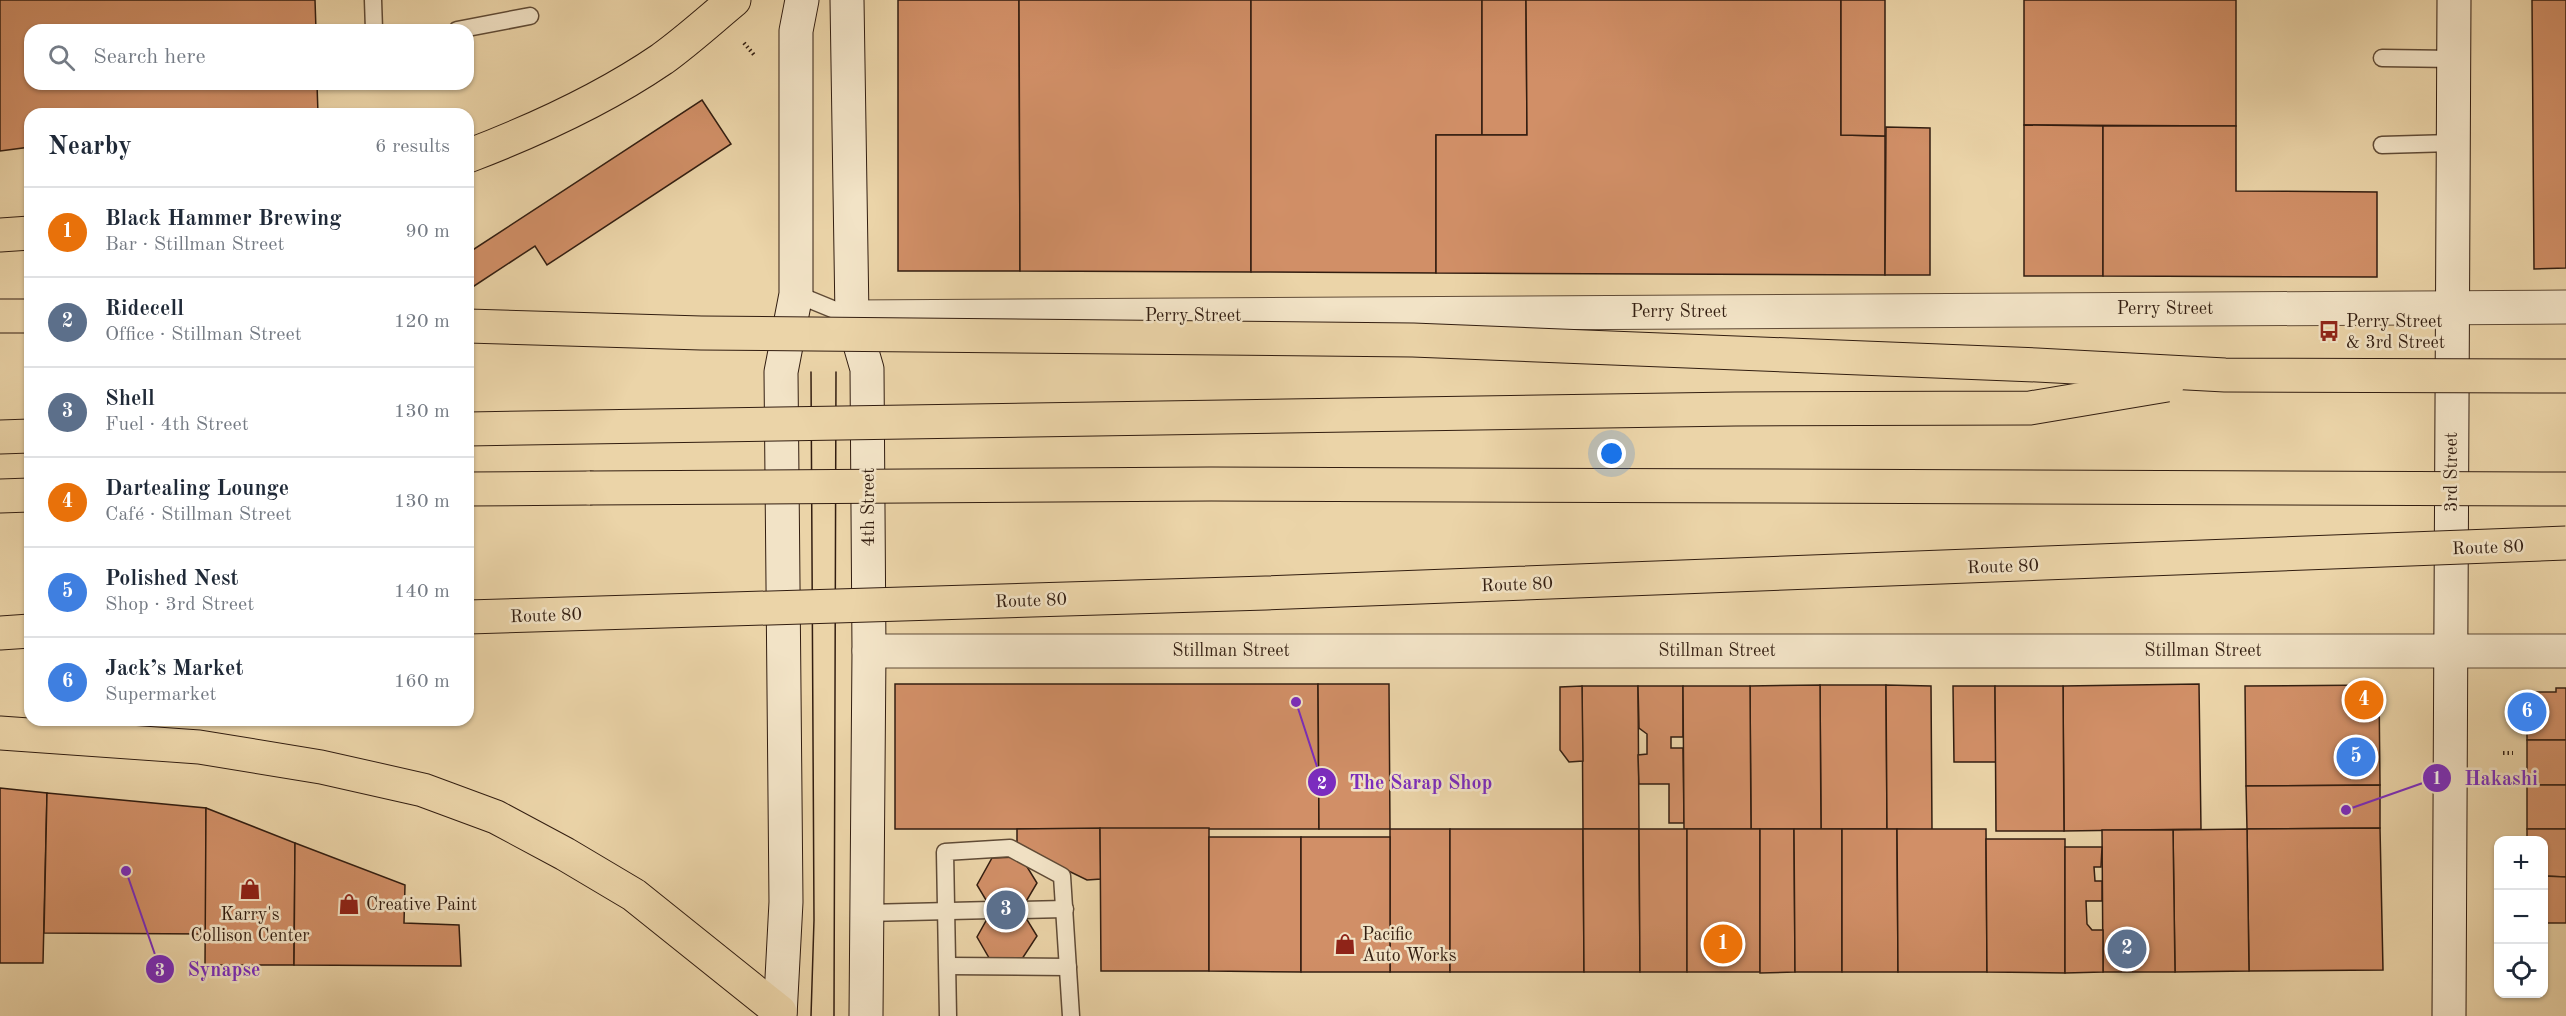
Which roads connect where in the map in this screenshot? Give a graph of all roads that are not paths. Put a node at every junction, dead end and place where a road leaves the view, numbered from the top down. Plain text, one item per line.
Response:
1 (373, 0) edge
2 (734, 0) edge
3 (801, 0) edge
4 (847, 0) edge
5 (2454, 0) edge
6 (530, 16) dead end
7 (374, 24) edge
8 (474, 27) edge
9 (2382, 58) dead end
10 (2455, 59) junction
11 (2452, 144) junction
12 (2382, 145) dead end
13 (474, 154) edge
14 (24, 233) edge
15 (0, 235) edge
16 (795, 294) junction
17 (2451, 306) junction
18 (2566, 307) edge
19 (0, 316) edge
20 (24, 316) edge
21 (852, 316) junction
22 (474, 326) edge
23 (2566, 369) edge
24 (2451, 373) junction
25 (2225, 375) junction
26 (474, 429) edge
27 (24, 436) edge
28 (0, 437) edge
29 (474, 489) edge
30 (2566, 489) edge
31 (24, 495) edge
32 (0, 496) edge
33 (2566, 543) edge
34 (474, 617) edge
35 (24, 631) edge
36 (0, 633) edge
37 (868, 651) junction
38 (2450, 651) junction
39 (2566, 651) edge
40 (0, 733) edge
41 (1065, 909) junction
42 (992, 910) dead end
43 (1021, 910) dead end
44 (948, 911) junction
45 (866, 913) junction
46 (948, 966) junction
47 (1068, 967) junction
48 (780, 1015) edge
49 (866, 1016) edge
50 (948, 1016) edge
51 (1071, 1016) edge
52 (2449, 1016) edge

1 - 7 lane
2 - 13 highway
3 - 16 street
4 - 21 street, 4th Street
5 - 10 street, 3rd Street
6 - 8 lane
9 - 10 lane
10 - 11 street, 3rd Street
11 - 12 lane
11 - 17 street, 3rd Street
14 - 15 highway
16 - 21 lane, Perry Street
16 - 48 street
17 - 18 street, Perry Street
17 - 21 street, Perry Street
17 - 24 street, 3rd Street
19 - 20 highway
21 - 37 street, 4th Street
22 - 25 highway, bridge
23 - 24 lane
23 - 24 lane
23 - 25 highway, bridge
24 - 38 street, 3rd Street
25 - 26 highway, bridge
27 - 28 highway
29 - 30 highway, bridge
31 - 32 highway
33 - 34 highway, Route 80, bridge
35 - 36 highway
37 - 38 street, Stillman Street
37 - 45 street, 4th Street
38 - 39 street, Stillman Street
38 - 52 street, 3rd Street
40 - 48 highway
41 - 43 lane
41 - 44 lane
41 - 47 lane
42 - 44 lane
44 - 45 lane
44 - 46 lane
45 - 49 street, 4th Street
46 - 47 lane
46 - 50 lane
47 - 51 lane

